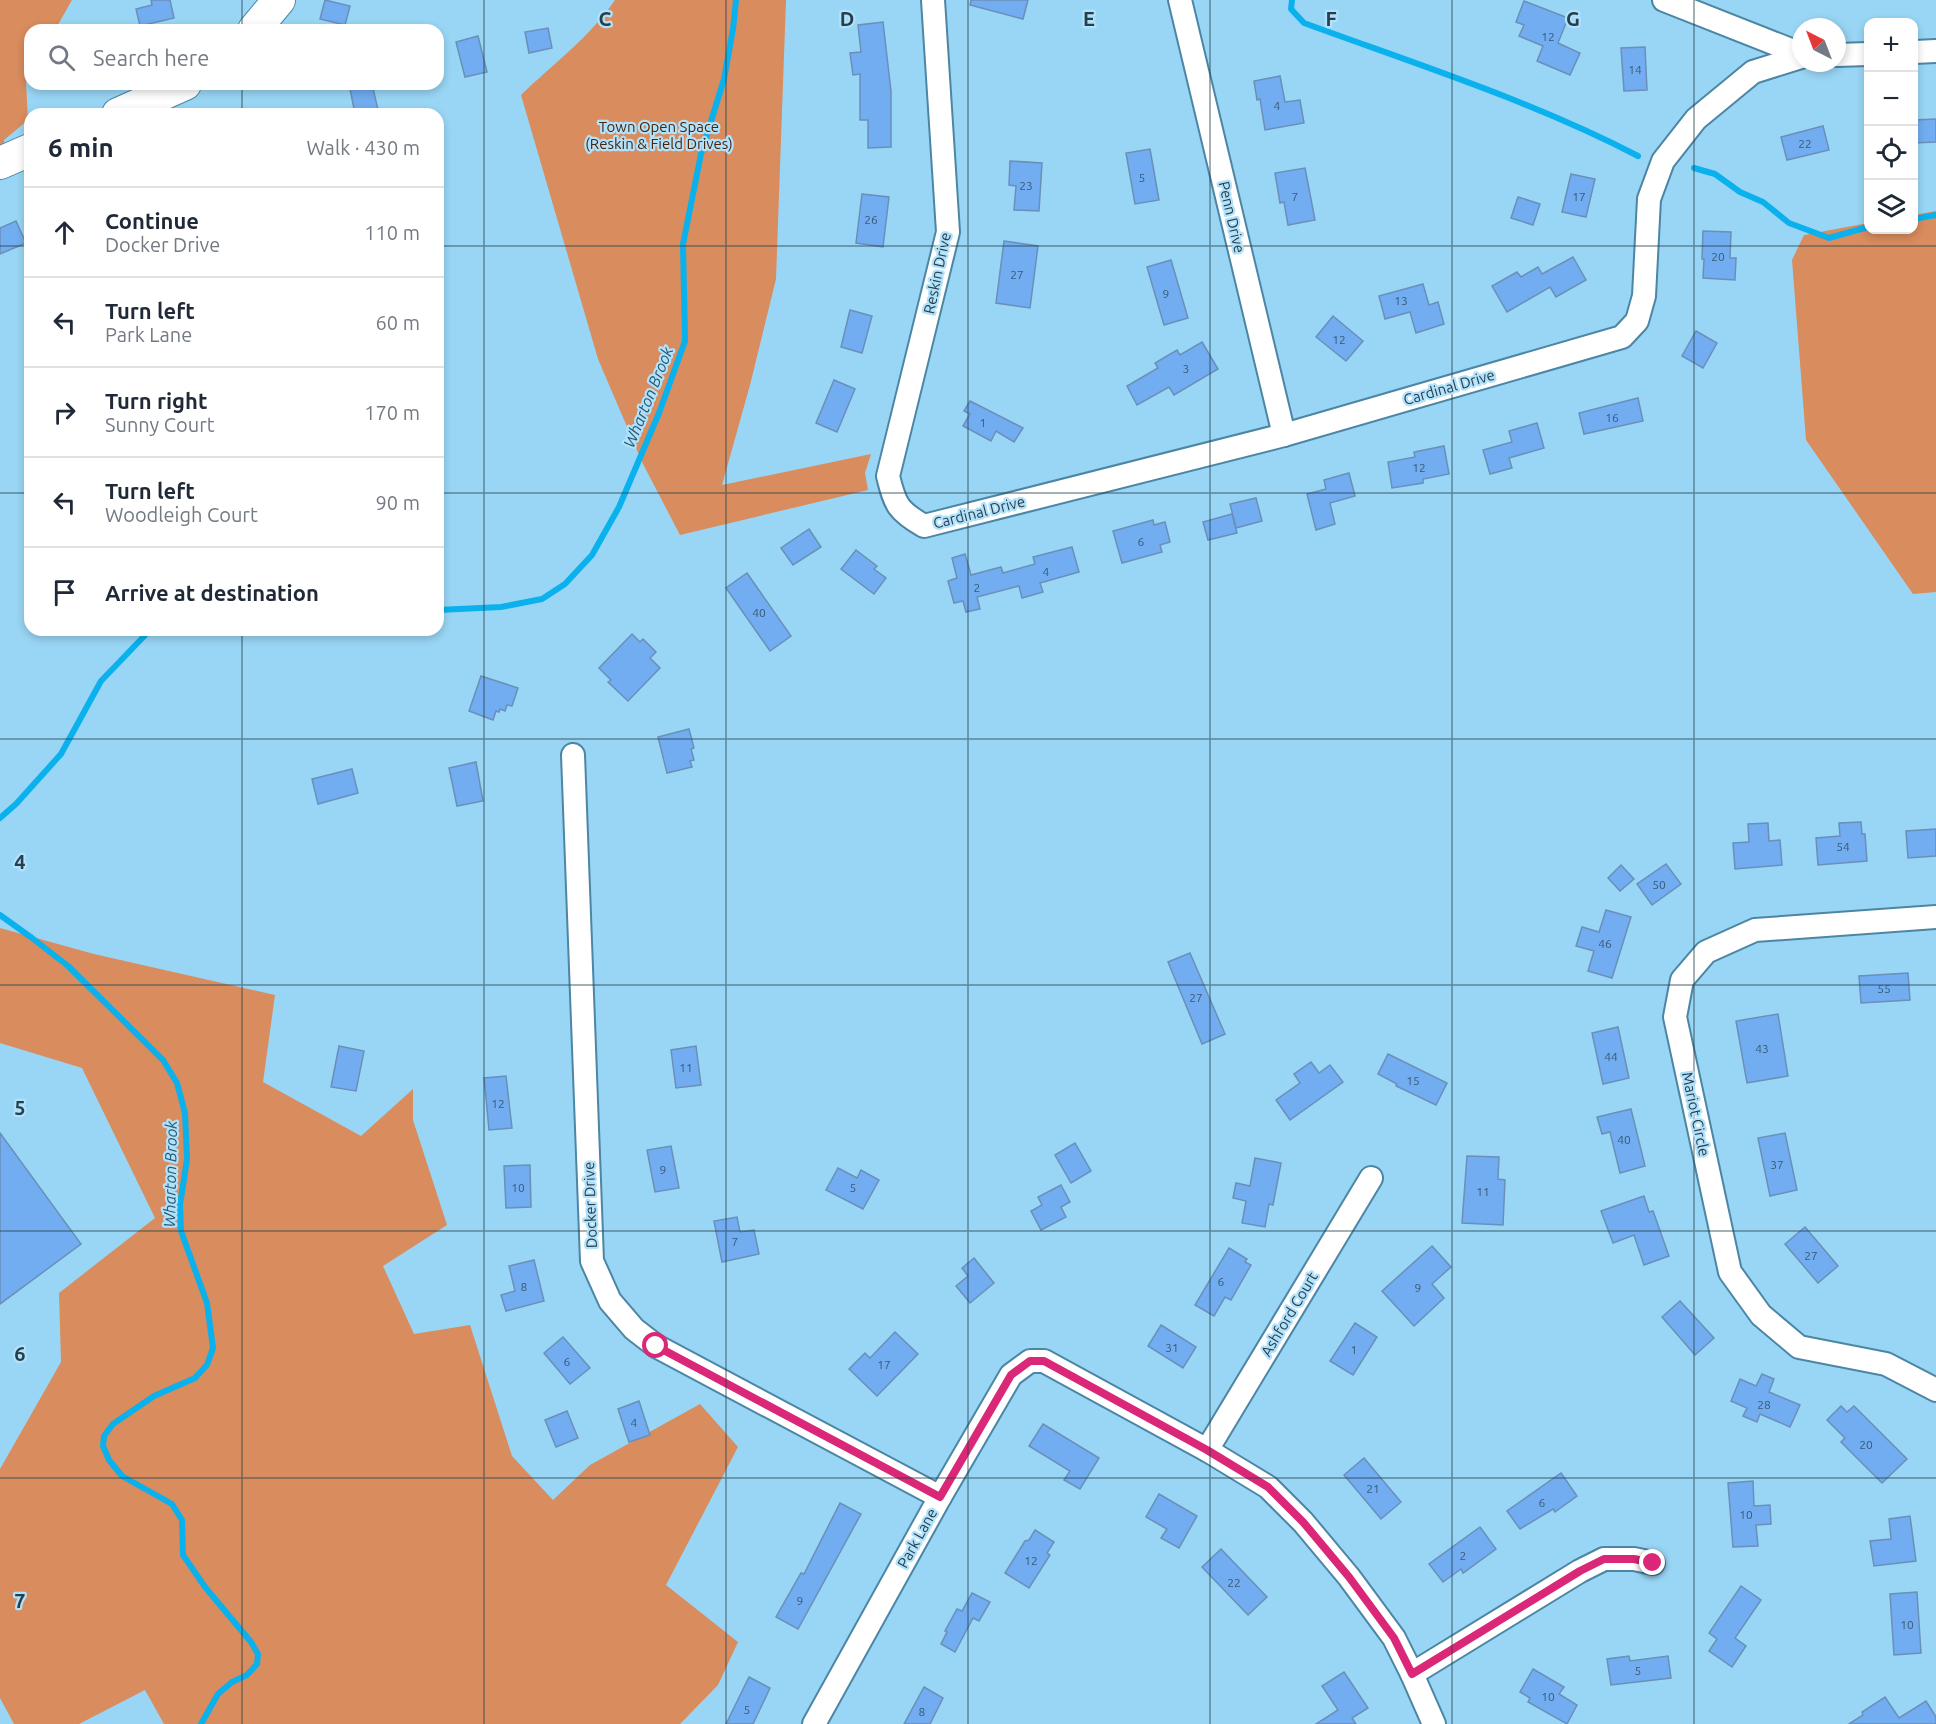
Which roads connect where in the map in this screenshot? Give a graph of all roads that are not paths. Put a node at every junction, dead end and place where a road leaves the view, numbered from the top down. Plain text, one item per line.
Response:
1 (279, 0) edge
2 (933, 0) edge
3 (1180, 0) edge
4 (1664, 0) edge
5 (259, 24) edge
6 (1936, 51) edge
7 (1792, 52) edge
8 (1918, 52) edge
9 (1864, 54) edge
10 (1846, 55) edge
11 (1792, 59) edge
12 (172, 90) edge
13 (131, 108) edge
14 (24, 153) edge
15 (0, 163) edge
16 (1284, 435) junction
17 (924, 526) joint
18 (573, 755) dead end
19 (1936, 917) edge
20 (1371, 1178) dead end
21 (1936, 1390) edge
22 (1207, 1450) junction
23 (940, 1497) junction
24 (1653, 1563) dead end
25 (1412, 1674) junction
26 (814, 1724) edge
27 (1434, 1724) edge

1 - 5 main road
2 - 17 street, Reskin Drive
3 - 16 street, Penn Drive
4 - 7 street
6 - 8 street
9 - 10 street
11 - 16 street, Cardinal Drive
12 - 13 main road
14 - 15 main road
16 - 17 street, Cardinal Drive
18 - 23 street, Docker Drive
19 - 21 street, Mariot Circle
20 - 22 street, Ashford Court
22 - 23 street, Park Lane
22 - 25 street
23 - 26 street, Park Lane
24 - 25 street
25 - 27 street

